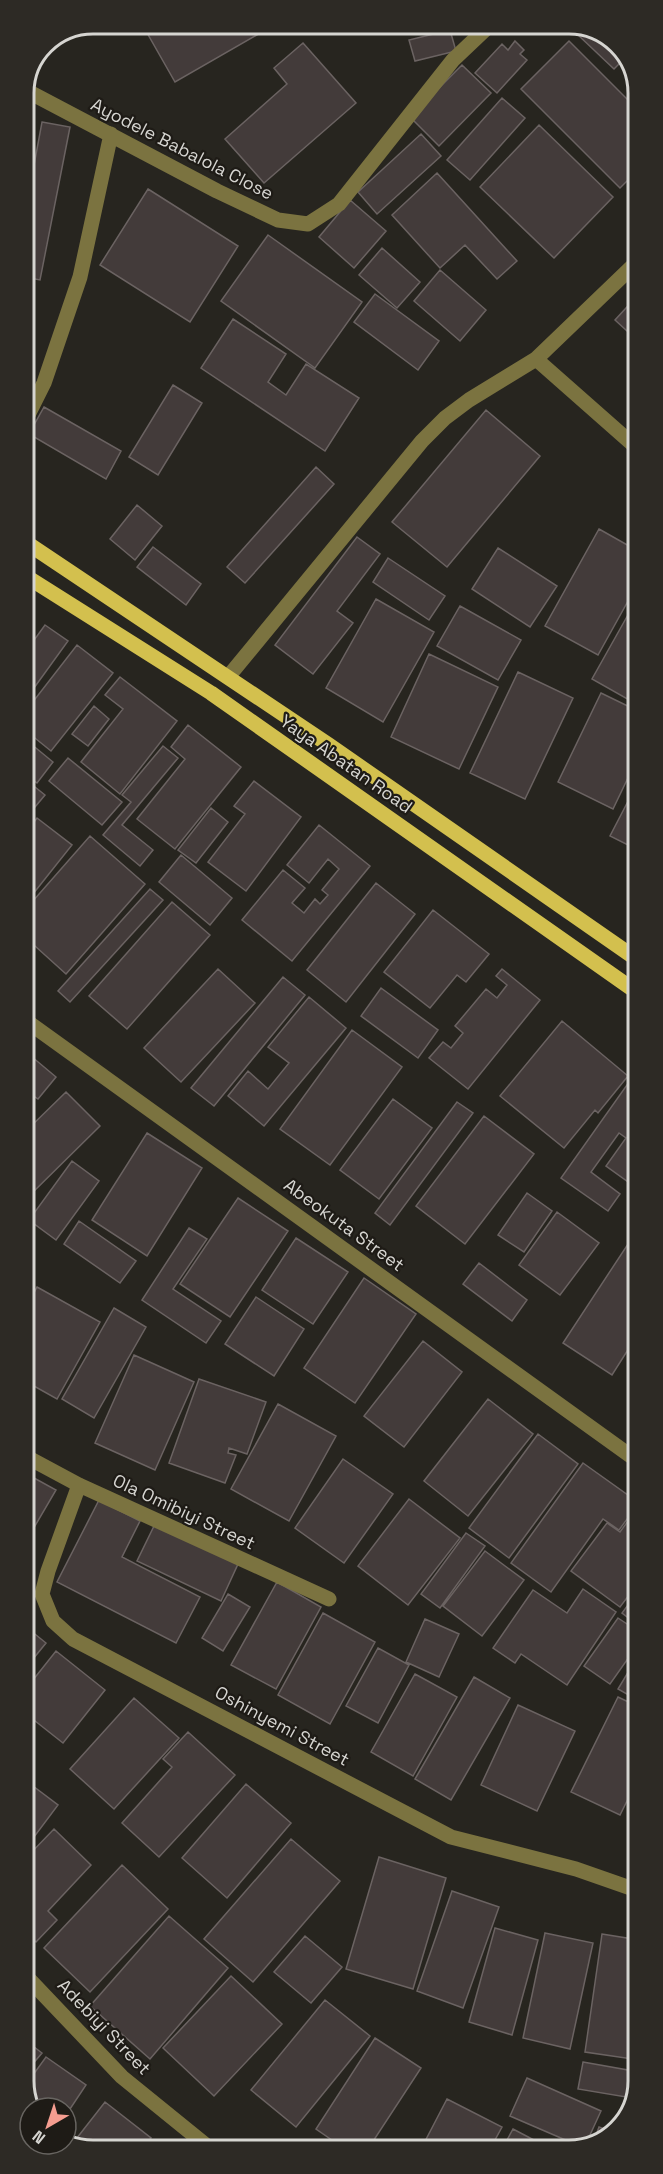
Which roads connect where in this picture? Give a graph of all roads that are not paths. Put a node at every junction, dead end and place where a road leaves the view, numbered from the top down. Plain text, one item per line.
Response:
1 (479, 35) edge
2 (34, 95) edge
3 (111, 134) junction
4 (628, 271) edge
5 (536, 359) junction
6 (34, 403) edge
7 (628, 440) edge
8 (34, 548) edge
9 (34, 581) edge
10 (228, 677) junction
11 (628, 953) edge
12 (628, 986) edge
13 (34, 1026) edge
14 (628, 1454) edge
15 (34, 1461) edge
16 (79, 1485) junction
17 (329, 1599) dead end
18 (628, 1887) edge
19 (34, 1984) edge
20 (199, 2139) edge

1 - 3 street, Ayodele Babalola Close
2 - 3 street, Ayodele Babalola Close
3 - 6 street
4 - 5 street
5 - 7 street
5 - 10 street
8 - 10 main road, Yaya Abatan Road
9 - 12 main road, Yaya Abatan Road
10 - 11 main road, Yaya Abatan Road
13 - 14 street, Abeokuta Street
15 - 16 street, Ola Omibiyi Street
16 - 17 street, Ola Omibiyi Street
16 - 18 street, Oshinyemi Street
19 - 20 street, Adebiyi Street

